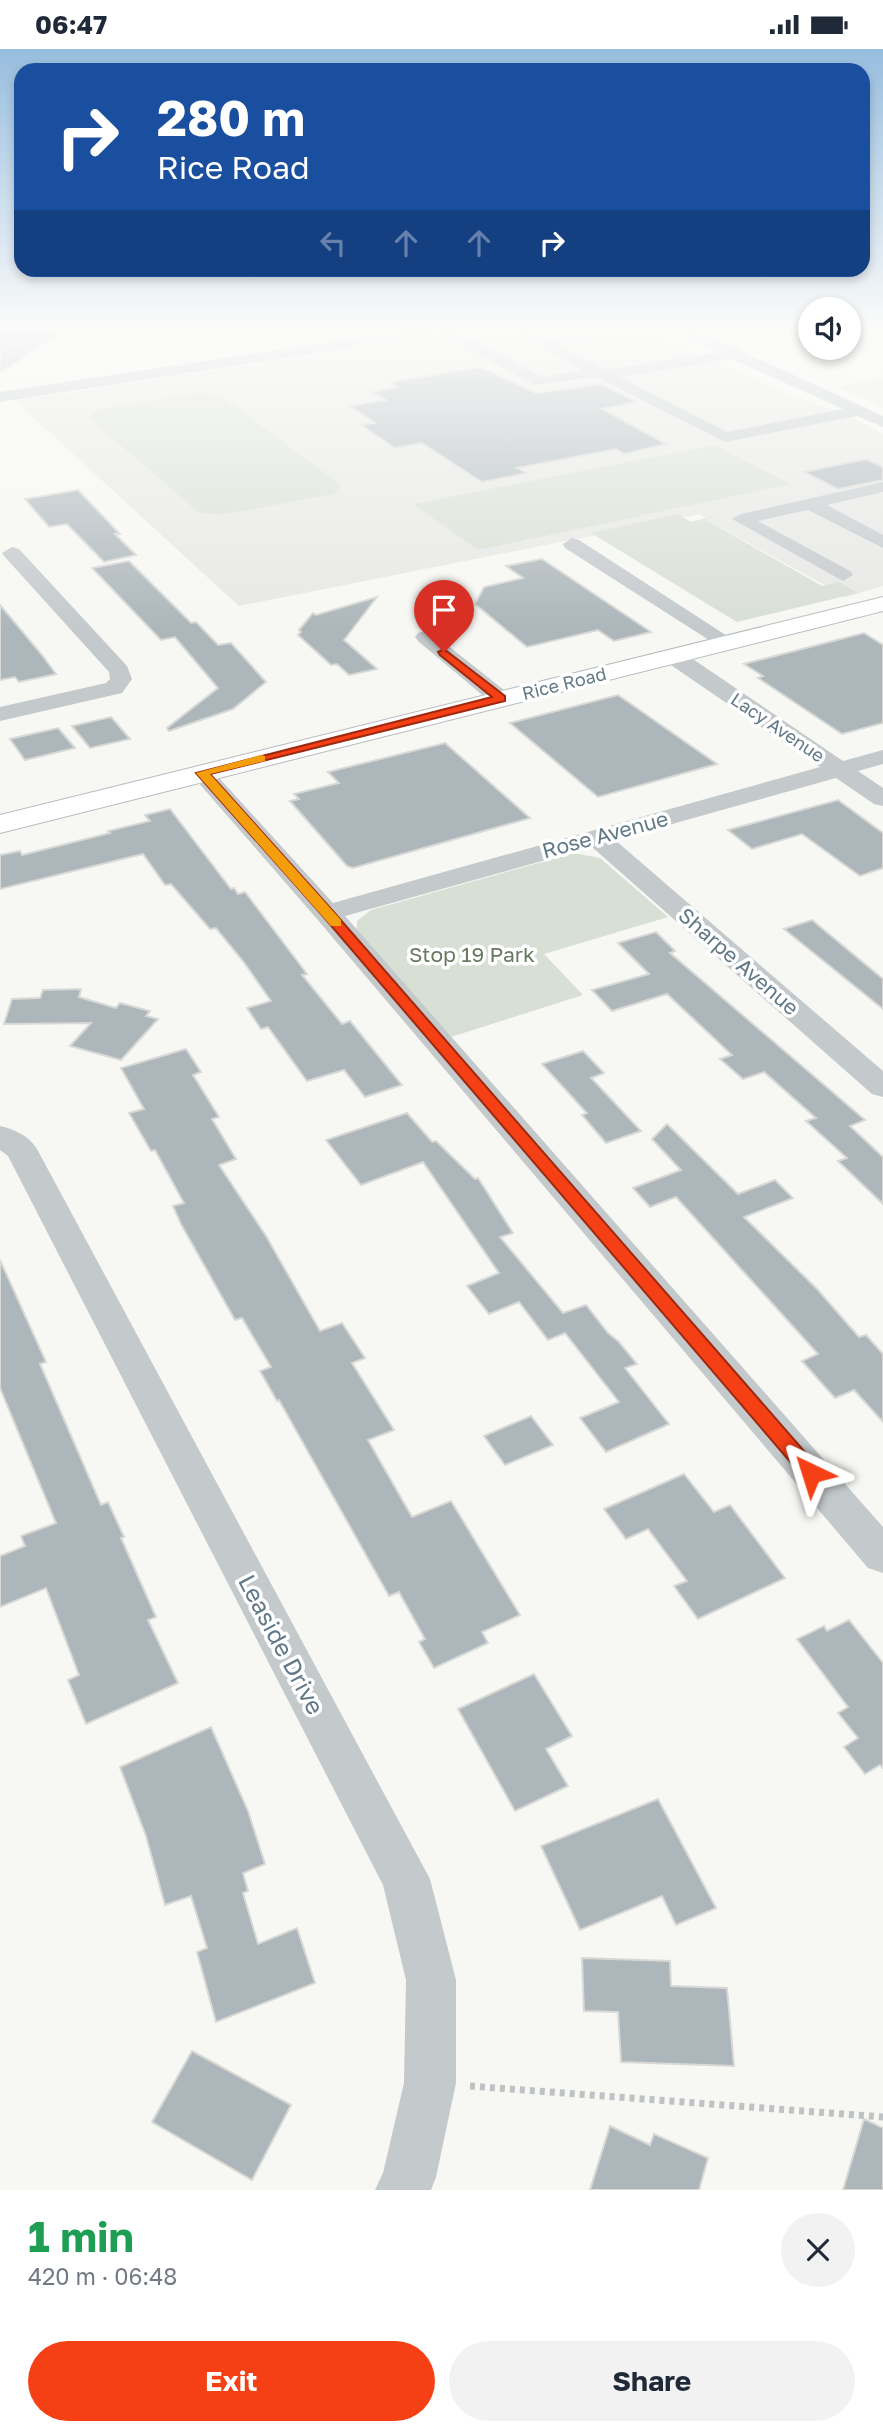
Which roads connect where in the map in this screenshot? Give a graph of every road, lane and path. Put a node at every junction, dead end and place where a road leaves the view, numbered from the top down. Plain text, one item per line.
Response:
1 (708, 429) edge
2 (762, 429) edge
3 (883, 487) edge
4 (817, 508) junction
5 (883, 542) edge
6 (572, 544) dead end
7 (12, 553) dead end
8 (822, 555) dead end
9 (843, 575) dead end
10 (883, 604) edge
11 (425, 637) dead end
12 (727, 643) junction
13 (673, 656) junction
14 (501, 699) junction
15 (0, 714) edge
16 (883, 757) edge
17 (841, 769) junction
18 (202, 773) junction
19 (883, 799) edge
20 (0, 824) edge
21 (595, 836) junction
22 (327, 912) junction
23 (883, 1087) edge
24 (0, 1136) edge
25 (883, 1556) edge
26 (430, 2083) junction
27 (883, 2117) edge
28 (403, 2190) edge

1 - 2 street
3 - 4 street
4 - 5 street
4 - 8 street
4 - 9 street
6 - 12 street
7 - 15 street
10 - 12 main road, Rice Road
11 - 14 street
12 - 13 main road, Rice Road
13 - 14 main road, Rice Road
13 - 17 street, Lacy Avenue
14 - 18 main road, Rice Road
16 - 17 street, Rose Avenue
17 - 19 street, Lacy Avenue
17 - 21 street, Rose Avenue
18 - 20 main road, Rice Road
18 - 22 street
21 - 22 street, Rose Avenue
21 - 23 street, Sharpe Avenue
22 - 25 street
24 - 26 street, Leaside Drive
26 - 27 path
26 - 28 street, Leaside Drive

